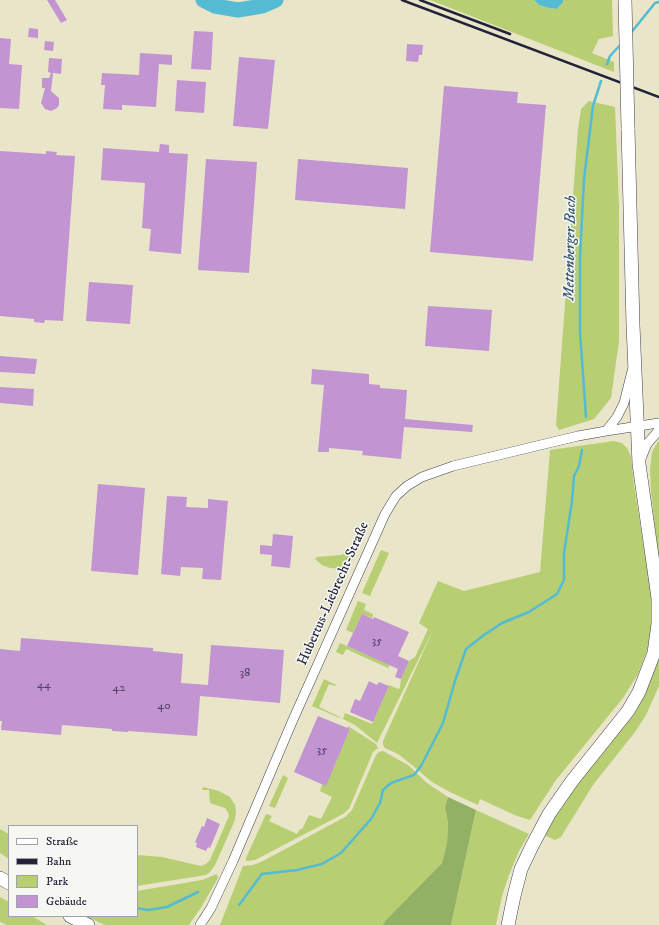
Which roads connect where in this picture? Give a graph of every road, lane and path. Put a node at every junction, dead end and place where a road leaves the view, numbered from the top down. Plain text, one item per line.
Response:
1 (625, 0) edge
2 (634, 364) junction
3 (659, 424) edge
4 (637, 427) junction
5 (606, 430) junction
6 (659, 430) edge
7 (639, 464) junction
8 (211, 908) junction
9 (72, 917) edge
10 (88, 925) edge
11 (200, 925) edge
12 (207, 925) edge
13 (508, 925) edge

1 - 2 main road, bridge
2 - 4 main road
2 - 5 street
3 - 4 street, Hubertus-Liebrecht-Straße
4 - 5 street, Hubertus-Liebrecht-Straße
4 - 7 main road
5 - 8 street, Hubertus-Liebrecht-Straße
6 - 7 street
7 - 13 main road
8 - 11 street, Hubertus-Liebrecht-Straße
8 - 12 street, Hubertus-Liebrecht-Straße
9 - 10 main road

